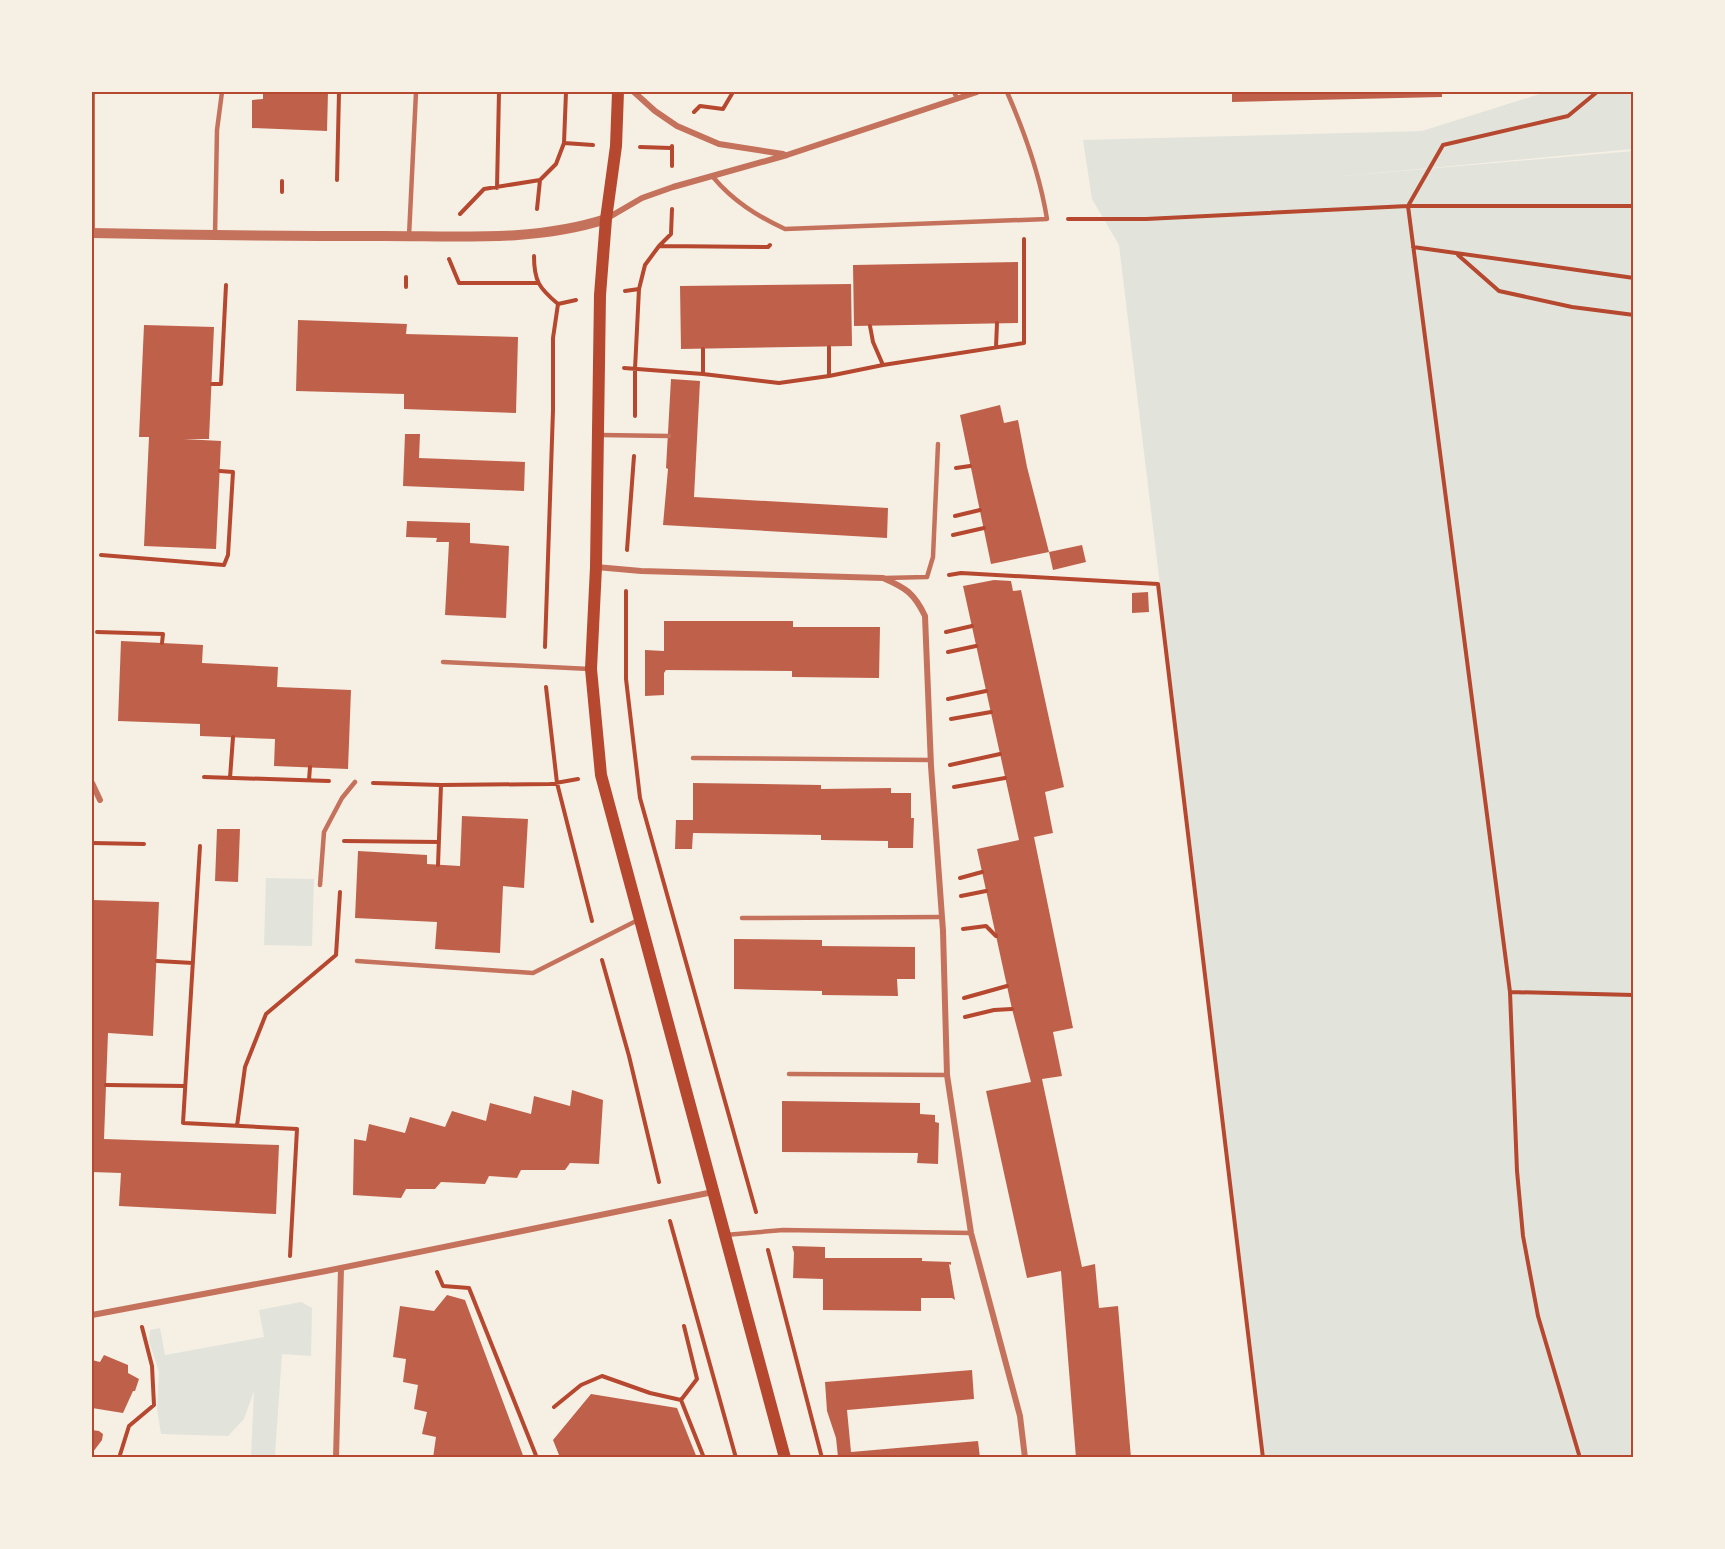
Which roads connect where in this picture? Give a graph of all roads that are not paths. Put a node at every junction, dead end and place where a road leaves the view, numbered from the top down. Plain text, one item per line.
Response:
1 (92, 92) edge
2 (222, 92) edge
3 (416, 92) edge
4 (618, 92) edge
5 (634, 92) edge
6 (977, 92) edge
7 (1007, 92) edge
8 (955, 95) edge
9 (787, 155) junction
10 (713, 177) junction
11 (606, 219) junction
12 (92, 235) edge
13 (215, 236) junction
14 (409, 236) junction
15 (597, 435) junction
16 (669, 436) dead end
17 (938, 444) dead end
18 (596, 567) junction
19 (883, 578) junction
20 (443, 662) dead end
21 (591, 669) junction
22 (693, 758) dead end
23 (931, 763) junction
24 (355, 782) road end
25 (92, 783) edge
26 (100, 800) dead end
27 (320, 885) dead end
28 (942, 917) junction
29 (640, 918) junction
30 (742, 918) dead end
31 (357, 961) dead end
32 (789, 1074) dead end
33 (947, 1075) junction
34 (712, 1192) junction
35 (971, 1233) junction
36 (724, 1235) junction
37 (342, 1268) junction
38 (92, 1316) edge
39 (336, 1458) edge
40 (785, 1458) edge
41 (1025, 1458) edge

1 - 12 street
2 - 13 lane
3 - 14 lane
4 - 11 main road
5 - 9 street
6 - 8 street
7 - 10 lane
8 - 9 street
9 - 10 street
10 - 11 street
11 - 14 street
11 - 15 main road
12 - 13 street
13 - 14 street
15 - 16 lane
15 - 18 main road
17 - 19 lane
18 - 19 street
18 - 21 main road
19 - 23 street
20 - 21 lane
21 - 29 main road
22 - 23 lane
23 - 28 street
24 - 27 lane
25 - 26 street
28 - 30 lane
28 - 33 street
29 - 31 lane
29 - 34 main road
32 - 33 lane
33 - 35 street
34 - 36 main road
34 - 37 street
35 - 36 lane
35 - 41 street
36 - 40 main road
37 - 38 street
37 - 39 street

